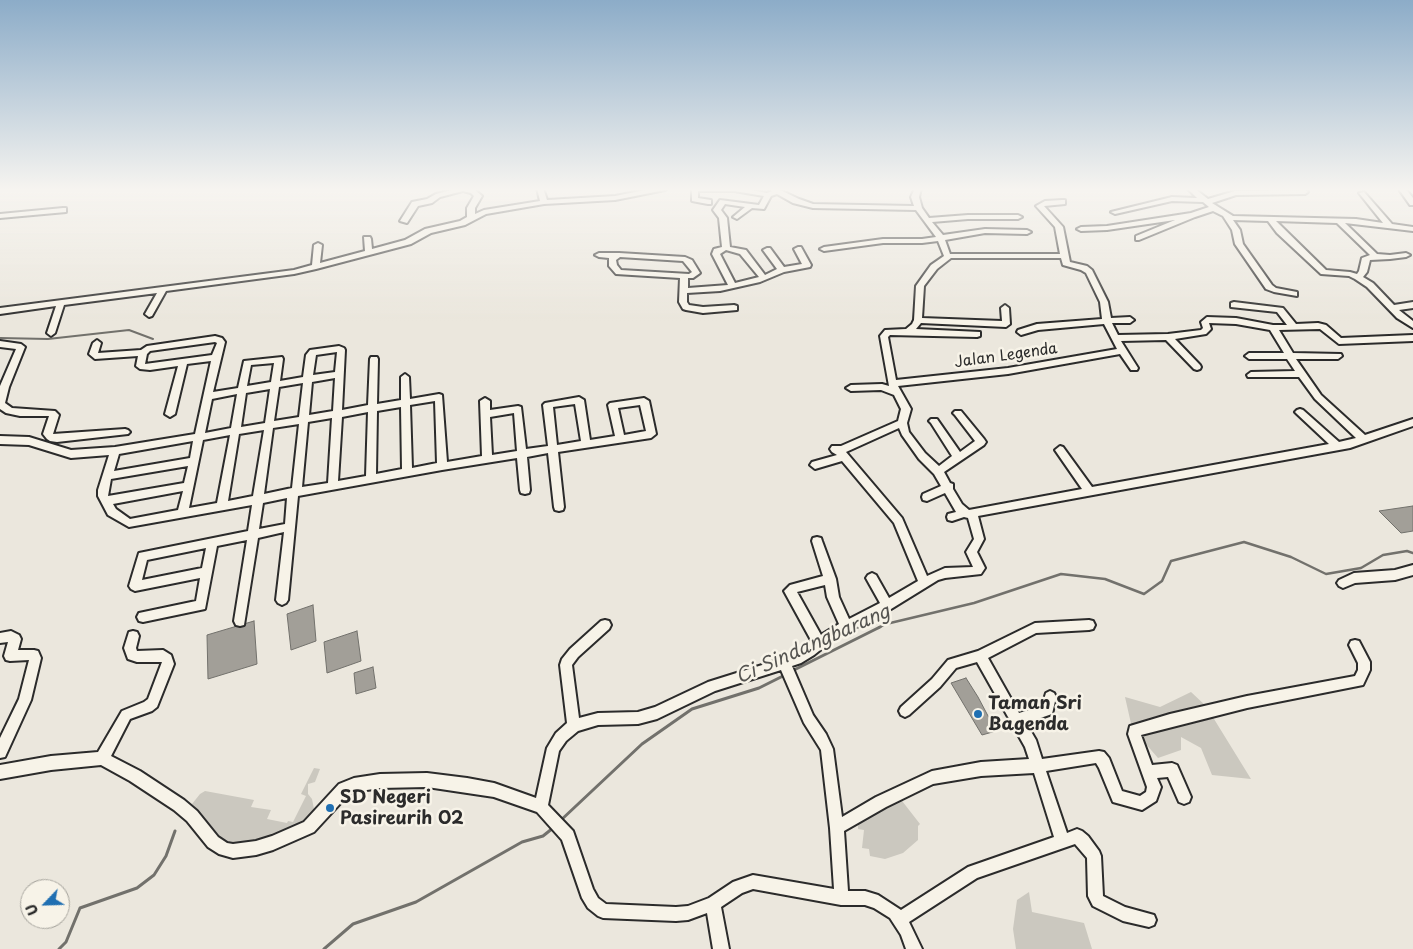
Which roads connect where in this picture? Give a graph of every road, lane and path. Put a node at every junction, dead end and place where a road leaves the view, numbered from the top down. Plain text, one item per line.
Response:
1 (426, 232) edge
2 (724, 232) edge
3 (937, 232) edge
4 (975, 232) edge
5 (1060, 232) edge
6 (1152, 232) edge
7 (1236, 232) edge
8 (1281, 232) edge
9 (1351, 232) edge
10 (940, 237) junction
11 (1139, 238) dead end
12 (367, 239) dead end
13 (318, 245) dead end
14 (726, 248) junction
15 (798, 249) dead end
16 (824, 249) dead end
17 (767, 250) dead end
18 (369, 252) junction
19 (599, 255) dead end
20 (1406, 255) dead end
21 (615, 256) junction
22 (948, 256) junction
23 (1063, 256) junction
24 (1375, 256) junction
25 (316, 267) junction
26 (782, 270) junction
27 (684, 276) junction
28 (1358, 277) junction
29 (764, 278) junction
30 (732, 286) junction
31 (163, 290) junction
32 (684, 291) junction
33 (1294, 294) dead end
34 (60, 303) junction
35 (1234, 304) dead end
36 (1413, 305) edge
37 (734, 308) dead end
38 (1004, 308) dead end
39 (1392, 308) junction
40 (0, 311) edge
41 (149, 314) dead end
42 (918, 320) junction
43 (1130, 320) dead end
44 (1108, 321) junction
45 (1413, 325) edge
46 (1293, 326) junction
47 (1273, 328) junction
48 (908, 332) junction
49 (1021, 332) dead end
50 (51, 333) dead end
51 (977, 334) dead end
52 (1168, 337) junction
53 (1116, 338) junction
54 (1413, 338) edge
55 (97, 343) dead end
56 (0, 344) edge
57 (1122, 351) junction
58 (143, 353) junction
59 (1249, 356) dead end
60 (1290, 356) junction
61 (1338, 356) dead end
62 (216, 357) junction
63 (374, 359) dead end
64 (183, 362) junction
65 (1197, 367) dead end
66 (1134, 368) dead end
67 (340, 374) junction
68 (1301, 374) junction
69 (1251, 375) dead end
70 (405, 377) dead end
71 (308, 380) junction
72 (892, 384) junction
73 (275, 385) junction
74 (851, 388) dead end
75 (242, 391) junction
76 (897, 393) junction
77 (208, 396) junction
78 (485, 401) dead end
79 (406, 402) junction
80 (0, 403) edge
81 (373, 408) junction
82 (1300, 412) dead end
83 (338, 413) junction
84 (958, 413) dead end
85 (170, 414) dead end
86 (485, 414) junction
87 (305, 418) junction
88 (934, 421) dead end
89 (1413, 422) edge
90 (902, 423) junction
91 (269, 425) junction
92 (235, 430) junction
93 (125, 432) dead end
94 (199, 436) junction
95 (620, 439) junction
96 (0, 440) edge
97 (1364, 440) junction
98 (586, 444) junction
99 (1337, 446) junction
100 (553, 449) junction
101 (1060, 450) dead end
102 (115, 451) junction
103 (839, 452) junction
104 (522, 454) junction
105 (958, 457) junction
106 (487, 459) junction
107 (194, 461) junction
108 (815, 465) dead end
109 (442, 466) junction
110 (407, 471) junction
111 (938, 471) junction
112 (108, 476) junction
113 (370, 478) junction
114 (333, 485) junction
115 (189, 486) junction
116 (949, 487) junction
117 (525, 490) dead end
118 (1089, 490) junction
119 (295, 492) junction
120 (927, 497) dead end
121 (259, 498) junction
122 (106, 502) junction
123 (222, 506) junction
124 (559, 507) dead end
125 (183, 513) junction
126 (968, 513) junction
127 (952, 517) dead end
128 (289, 527) junction
129 (252, 535) junction
130 (817, 541) dead end
131 (212, 543) junction
132 (1413, 570) edge
133 (207, 572) junction
134 (872, 578) dead end
135 (830, 579) junction
136 (924, 582) junction
137 (1343, 583) dead end
138 (282, 600) dead end
139 (887, 604) junction
140 (143, 617) dead end
141 (240, 621) dead end
142 (1089, 624) dead end
143 (605, 625) dead end
144 (846, 626) junction
145 (133, 636) dead end
146 (0, 638) edge
147 (819, 644) junction
148 (1355, 645) dead end
149 (980, 656) junction
150 (786, 667) junction
151 (1050, 696) dead end
152 (905, 711) dead end
153 (1017, 720) junction
154 (574, 726) junction
155 (0, 752) edge
156 (102, 758) junction
157 (1038, 766) junction
158 (0, 772) edge
159 (1149, 772) junction
160 (1184, 797) dead end
161 (544, 810) junction
162 (837, 828) junction
163 (1062, 840) junction
164 (841, 886) junction
165 (713, 904) junction
166 (900, 919) junction
167 (1149, 920) dead end
168 (721, 949) edge
169 (914, 949) edge

1 - 18 street
2 - 14 street
3 - 10 street
4 - 10 street
5 - 23 street
6 - 11 street
7 - 33 street
8 - 28 street
9 - 24 street
10 - 16 street
10 - 22 street
12 - 18 street
13 - 25 street
14 - 29 street
14 - 30 street
15 - 26 street
17 - 26 street
18 - 25 street
19 - 21 street
20 - 24 street
21 - 27 street
21 - 27 street
22 - 23 street
22 - 42 street
23 - 44 street
24 - 28 street
25 - 31 street
26 - 29 street
27 - 32 street
28 - 39 street
29 - 30 street
30 - 32 street
31 - 34 street
31 - 41 street
32 - 37 street
34 - 40 street
34 - 50 street
35 - 46 street
36 - 39 street
38 - 42 street
39 - 45 street
42 - 48 street
43 - 44 street
44 - 49 street
44 - 53 street
46 - 47 street
46 - 54 street
47 - 52 street
47 - 60 street
48 - 51 street
48 - 72 street
52 - 53 street
52 - 65 street
53 - 57 street
55 - 58 street
56 - 80 street
57 - 66 street
57 - 72 street, Jalan Legenda
58 - 62 street
58 - 64 street
59 - 60 street
60 - 61 street
60 - 68 street
62 - 64 street
62 - 77 street
63 - 81 street
64 - 85 street
67 - 71 street
67 - 71 street
67 - 83 street
68 - 69 street
68 - 97 street
70 - 79 street
71 - 73 street
71 - 87 street
72 - 76 street
73 - 75 street
73 - 75 street
73 - 91 street
74 - 76 street
75 - 77 street
75 - 92 street
76 - 90 street
77 - 94 street
78 - 86 street
79 - 81 street
79 - 109 street
79 - 110 street
80 - 93 street
81 - 83 street
81 - 113 street
82 - 99 street
83 - 87 street
83 - 114 street
84 - 105 street
86 - 104 street
86 - 106 street
87 - 91 street
87 - 119 street
88 - 105 street
89 - 97 street
90 - 103 street
90 - 111 street
91 - 92 street
91 - 121 street
92 - 94 street
92 - 123 street
94 - 102 street
94 - 107 street
95 - 95 street
95 - 98 street
96 - 102 street
97 - 99 street
98 - 100 street
98 - 100 street
99 - 118 street
100 - 104 street
100 - 124 street
101 - 118 street
102 - 112 street
103 - 108 street
103 - 136 street
104 - 106 street
104 - 117 street
105 - 111 street
106 - 109 street
107 - 112 street
107 - 115 street
109 - 110 street
110 - 113 street
111 - 116 street
112 - 122 street
113 - 114 street
114 - 119 street
115 - 122 street
115 - 125 street
116 - 120 street
116 - 126 street
118 - 126 street
119 - 121 street
119 - 128 street
121 - 123 street
121 - 129 street
122 - 125 street
123 - 125 street
126 - 127 street
126 - 136 street
128 - 129 street
128 - 138 street
129 - 131 street
129 - 141 street
130 - 135 street
131 - 133 street
131 - 133 street
132 - 137 street
133 - 140 street
134 - 139 street
135 - 144 street
135 - 147 street
136 - 139 street
139 - 144 street
142 - 149 street
143 - 154 street
144 - 147 street
145 - 156 street
146 - 155 street
147 - 150 street
148 - 159 street
149 - 152 street
149 - 153 street
150 - 154 street
150 - 162 street
151 - 153 street
153 - 157 street
154 - 161 street
156 - 158 street
156 - 161 street
157 - 159 street
157 - 162 street
157 - 163 street
159 - 160 street
161 - 165 street
162 - 164 street
163 - 166 street
163 - 167 street
164 - 165 street
164 - 166 street
165 - 168 street
166 - 169 street

